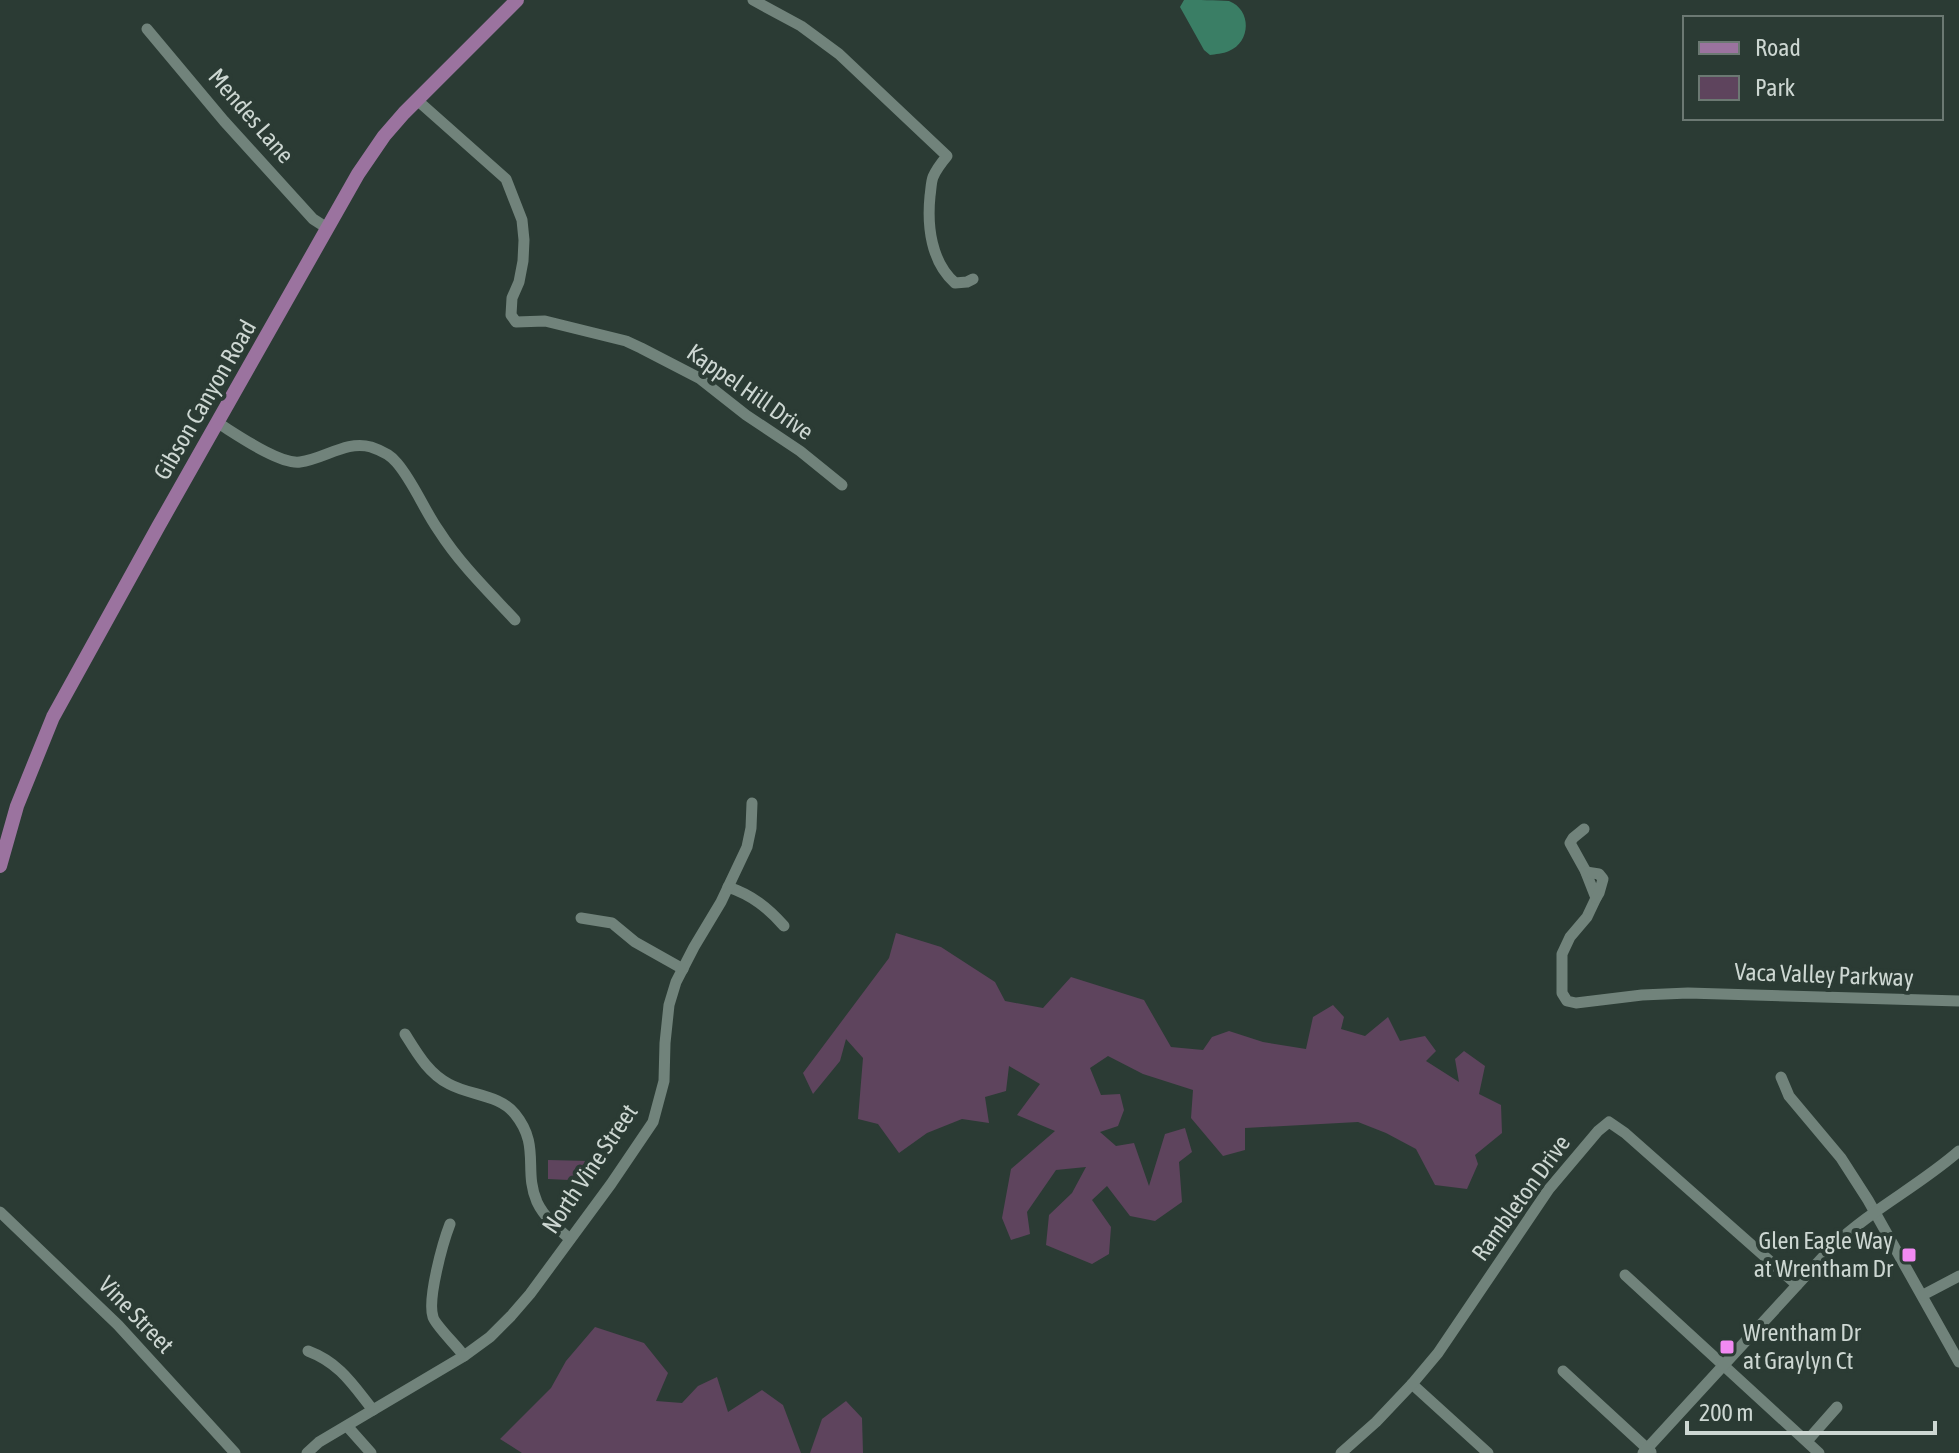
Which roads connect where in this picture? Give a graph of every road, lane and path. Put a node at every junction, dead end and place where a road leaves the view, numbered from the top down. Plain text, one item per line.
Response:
1 (517, 0) edge
2 (753, 0) edge
3 (147, 29) dead end
4 (417, 100) junction
5 (327, 228) junction
6 (973, 279) dead end
7 (218, 423) junction
8 (842, 485) dead end
9 (515, 620) dead end
10 (752, 803) dead end
11 (6, 819) edge
12 (1584, 829) dead end
13 (0, 866) edge
14 (728, 887) junction
15 (581, 918) dead end
16 (784, 926) dead end
17 (683, 969) junction
18 (1959, 1001) edge
19 (405, 1034) dead end
20 (1781, 1077) dead end
21 (1959, 1151) edge
22 (1875, 1211) junction
23 (0, 1212) edge
24 (450, 1224) dead end
25 (570, 1239) junction
26 (1625, 1275) dead end
27 (1959, 1276) edge
28 (1797, 1285) junction
29 (1923, 1295) junction
30 (308, 1351) dead end
31 (464, 1356) junction
32 (1959, 1362) edge
33 (1723, 1365) junction
34 (1563, 1371) dead end
35 (1412, 1384) junction
36 (1837, 1407) dead end
37 (373, 1410) junction
38 (347, 1426) junction
39 (1807, 1441) junction
40 (1647, 1451) edge
41 (235, 1453) edge
42 (307, 1453) edge
43 (371, 1453) edge
44 (1341, 1453) edge
45 (1488, 1453) edge
46 (1819, 1453) edge

1 - 4 main road, Gibson Canyon Road
2 - 6 street
3 - 5 street, Mendes Lane
4 - 5 main road, Gibson Canyon Road
4 - 8 street, Kappel Hill Drive
5 - 7 main road, Gibson Canyon Road
7 - 9 street
7 - 11 main road, Gibson Canyon Road
10 - 14 street, North Vine Street
11 - 13 main road, Gibson Canyon Road
12 - 18 street, Vaca Valley Parkway
14 - 16 street
14 - 17 street, North Vine Street
15 - 17 street
17 - 25 street, North Vine Street
19 - 25 street
20 - 22 street
21 - 22 street
22 - 28 street
22 - 29 street
23 - 41 street, Vine Street
24 - 31 street
25 - 31 street, North Vine Street
26 - 33 street
27 - 29 street
28 - 33 street
28 - 35 street, Rambleton Drive
29 - 32 street
30 - 37 street
31 - 37 street, North Vine Street
33 - 39 street
33 - 40 street
34 - 40 street
35 - 44 street, Rambleton Drive
35 - 45 street
36 - 39 street
37 - 38 street, North Vine Street
38 - 42 street, North Vine Street
38 - 43 street
39 - 46 street

